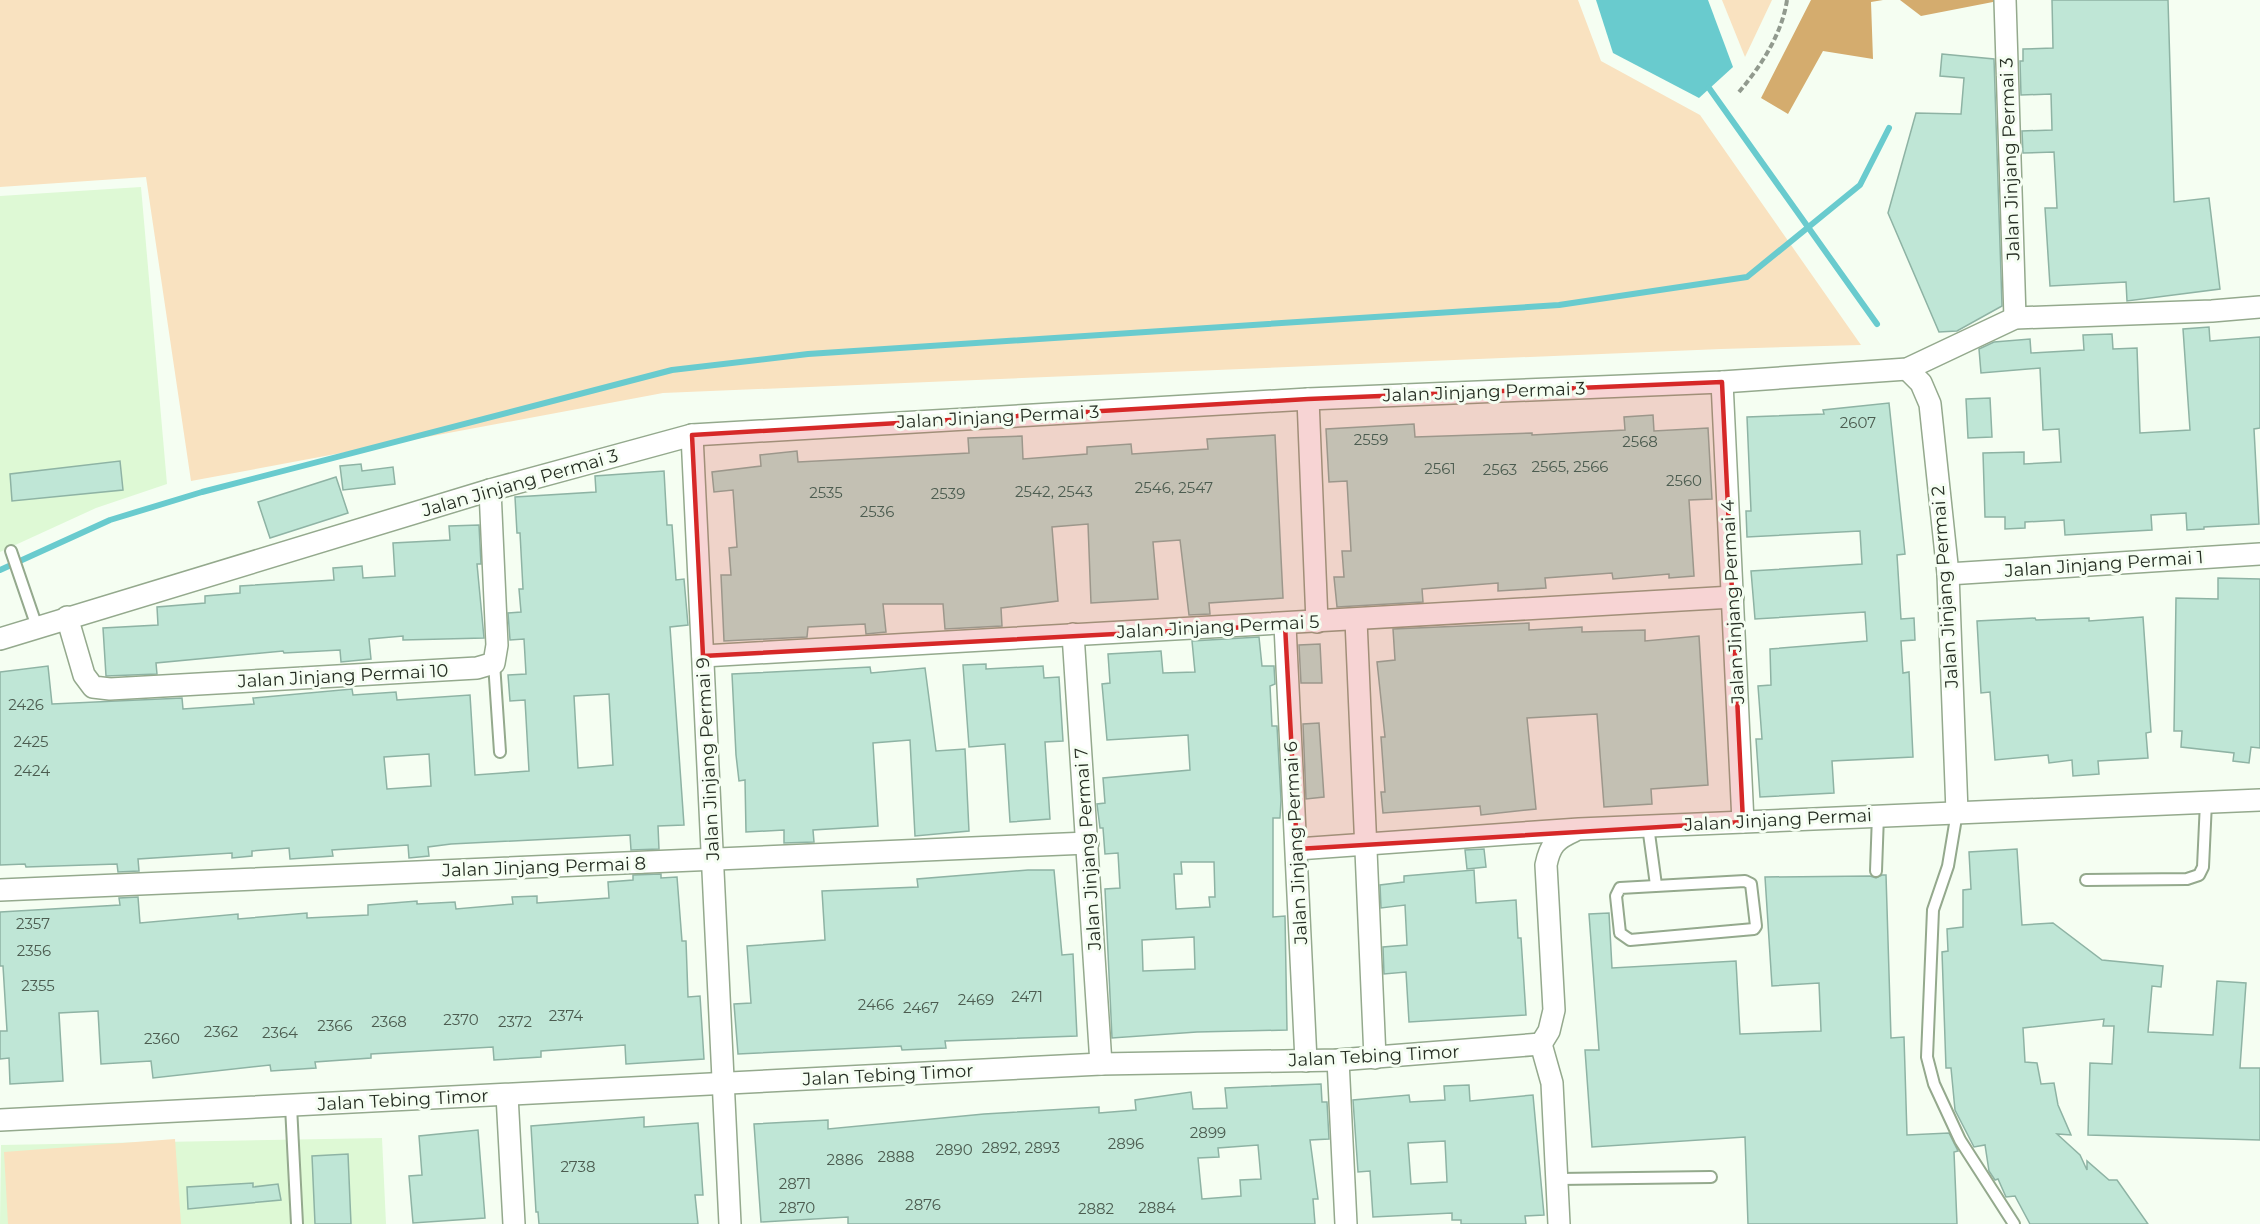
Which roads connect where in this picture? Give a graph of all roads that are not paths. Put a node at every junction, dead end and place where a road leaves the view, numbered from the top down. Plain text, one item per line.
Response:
1 (2005, 0) edge
2 (2260, 307) edge
3 (2015, 318) junction
4 (1907, 369) junction
5 (1722, 382) junction
6 (1308, 399) junction
7 (692, 435) junction
8 (490, 490) junction
9 (12, 553) dead end
10 (2260, 554) edge
11 (1948, 574) junction
12 (1733, 597) junction
13 (68, 617) junction
14 (1356, 620) junction
15 (1317, 622) junction
16 (1285, 625) junction
17 (37, 627) junction
18 (1073, 634) junction
19 (0, 639) edge
20 (703, 656) junction
21 (494, 663) junction
22 (500, 752) dead end
23 (2260, 800) edge
24 (2206, 802) junction
25 (1957, 812) junction
26 (1878, 815) junction
27 (1743, 822) junction
28 (1648, 826) junction
29 (1579, 829) junction
30 (1088, 843) junction
31 (1365, 844) junction
32 (1297, 849) junction
33 (713, 859) junction
34 (1876, 871) dead end
35 (2086, 880) dead end
36 (1656, 885) junction
37 (0, 890) edge
38 (1541, 1044) junction
39 (1376, 1058) junction
40 (1338, 1060) junction
41 (1306, 1061) junction
42 (1101, 1064) junction
43 (724, 1083) junction
44 (507, 1095) junction
45 (291, 1106) junction
46 (0, 1120) edge
47 (1712, 1177) dead end
48 (1559, 1179) junction
49 (297, 1224) edge
50 (514, 1224) edge
51 (730, 1224) edge
52 (1346, 1224) edge
53 (1559, 1224) edge
54 (2014, 1224) edge

1 - 3 street, Jalan Jinjang Permai 3
2 - 3 street, Jalan Jinjang Permai 3
3 - 4 street, Jalan Jinjang Permai 3
4 - 5 street, Jalan Jinjang Permai 3
4 - 11 street, Jalan Jinjang Permai 2
5 - 6 street, Jalan Jinjang Permai 3
5 - 12 street, Jalan Jinjang Permai 4
6 - 7 street, Jalan Jinjang Permai 3
6 - 15 street
7 - 8 street, Jalan Jinjang Permai 3
7 - 20 street, Jalan Jinjang Permai 9
8 - 13 street, Jalan Jinjang Permai 3
8 - 21 street
9 - 17 lane
10 - 11 street, Jalan Jinjang Permai 1
11 - 25 street, Jalan Jinjang Permai 2
12 - 14 street, Jalan Jinjang Permai 5
12 - 27 street, Jalan Jinjang Permai 4
13 - 17 street, Jalan Jinjang Permai 3
13 - 21 street, Jalan Jinjang Permai 10
14 - 15 street, Jalan Jinjang Permai 5
14 - 31 street
15 - 16 street, Jalan Jinjang Permai 5
16 - 18 street, Jalan Jinjang Permai 5
16 - 32 street, Jalan Jinjang Permai 6
17 - 19 street, Jalan Jinjang Permai 3
18 - 20 street, Jalan Jinjang Permai 5
18 - 30 street, Jalan Jinjang Permai 7
20 - 33 street, Jalan Jinjang Permai 9
21 - 22 lane
23 - 24 street, Jalan Jinjang Permai
24 - 25 street, Jalan Jinjang Permai
24 - 35 lane
25 - 26 street, Jalan Jinjang Permai
25 - 54 lane
26 - 27 street, Jalan Jinjang Permai
26 - 34 lane
27 - 28 street, Jalan Jinjang Permai
28 - 29 street, Jalan Jinjang Permai
28 - 36 lane
29 - 31 street, Jalan Jinjang Permai
29 - 38 street
30 - 33 street, Jalan Jinjang Permai 8
30 - 42 street, Jalan Jinjang Permai 7
31 - 32 street, Jalan Jinjang Permai
31 - 39 street
32 - 41 street, Jalan Jinjang Permai 6
33 - 37 street, Jalan Jinjang Permai 8
33 - 43 street, Jalan Jinjang Permai 9
36 - 36 lane
38 - 39 street, Jalan Tebing Timor
38 - 48 street
39 - 40 street, Jalan Tebing Timor
40 - 41 street, Jalan Tebing Timor
40 - 52 street
41 - 42 street, Jalan Tebing Timor
42 - 43 street, Jalan Tebing Timor
43 - 44 street, Jalan Tebing Timor
43 - 51 street, Jalan Jinjang Permai 9
44 - 45 street, Jalan Tebing Timor
44 - 50 street
45 - 46 street, Jalan Tebing Timor
45 - 49 lane
47 - 48 lane
48 - 53 street

